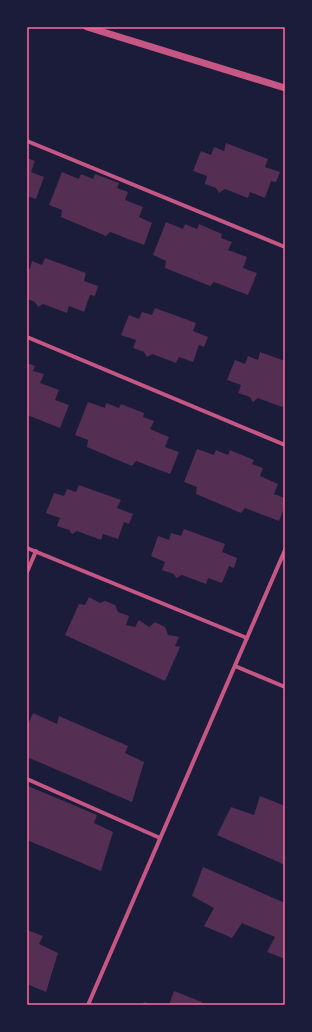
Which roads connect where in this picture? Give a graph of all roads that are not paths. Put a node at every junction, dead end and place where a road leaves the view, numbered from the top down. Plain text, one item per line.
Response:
1 (87, 27) edge
2 (285, 88) edge
3 (27, 140) edge
4 (285, 247) edge
5 (27, 337) edge
6 (285, 445) edge
7 (27, 548) edge
8 (285, 550) edge
9 (36, 551) junction
10 (27, 572) edge
11 (247, 638) junction
12 (235, 666) junction
13 (285, 687) edge
14 (27, 779) edge
15 (160, 838) junction
16 (88, 1005) edge

1 - 2 street
3 - 4 street
5 - 6 street
7 - 9 street
8 - 11 street
9 - 10 street
9 - 11 street
11 - 12 street
12 - 13 street
12 - 15 street
14 - 15 street
15 - 16 street

